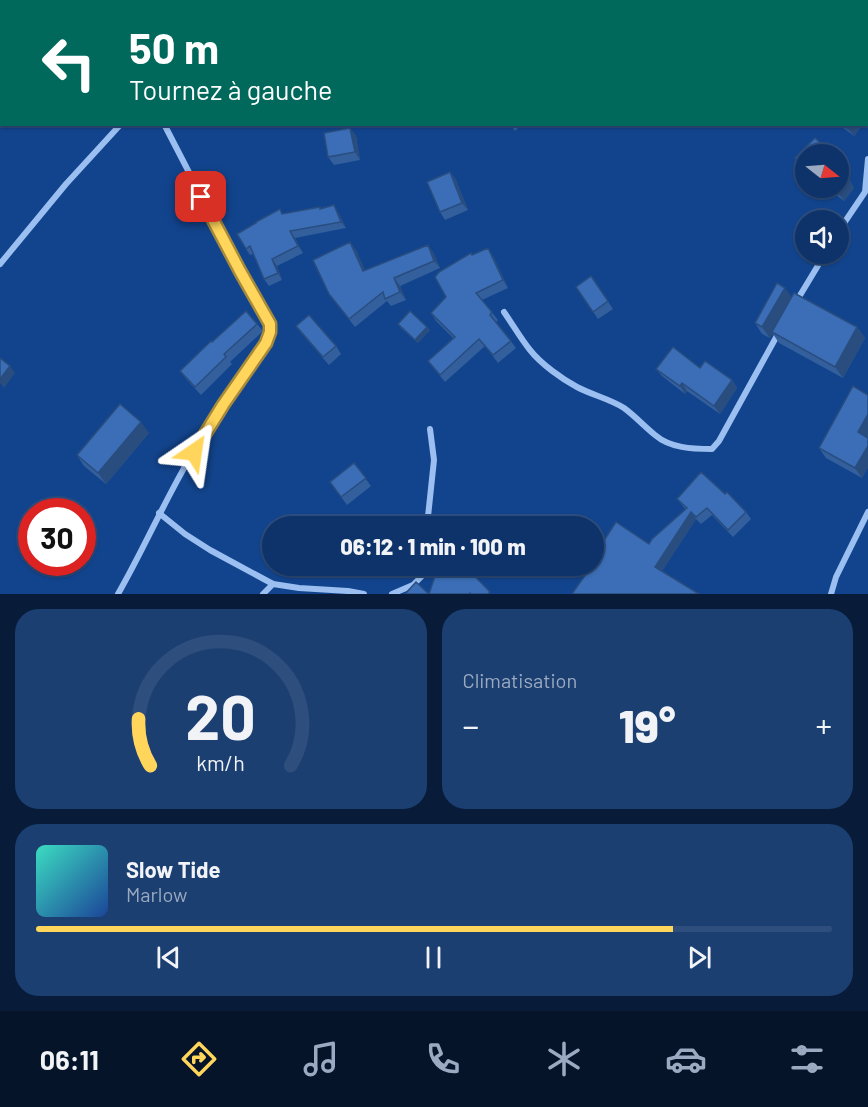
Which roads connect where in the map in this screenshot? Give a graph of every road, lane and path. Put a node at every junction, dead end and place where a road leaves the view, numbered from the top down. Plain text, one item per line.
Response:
1 (119, 126) edge
2 (165, 126) edge
3 (868, 159) edge
4 (867, 192) edge
5 (849, 217) edge
6 (0, 264) edge
7 (819, 264) edge
8 (793, 307) edge
9 (504, 312) dead end
10 (782, 328) edge
11 (430, 429) dead end
12 (868, 512) edge
13 (159, 513) junction
14 (428, 516) edge
15 (422, 576) edge
16 (273, 584) junction
17 (118, 594) edge
18 (263, 594) edge
19 (364, 594) edge
20 (392, 594) edge
21 (831, 594) edge

1 - 6 street
2 - 13 street
3 - 4 street
4 - 5 street
7 - 8 street
9 - 10 street
11 - 14 street
12 - 21 street
13 - 16 street
13 - 17 street
15 - 20 street
16 - 18 street
16 - 19 street

